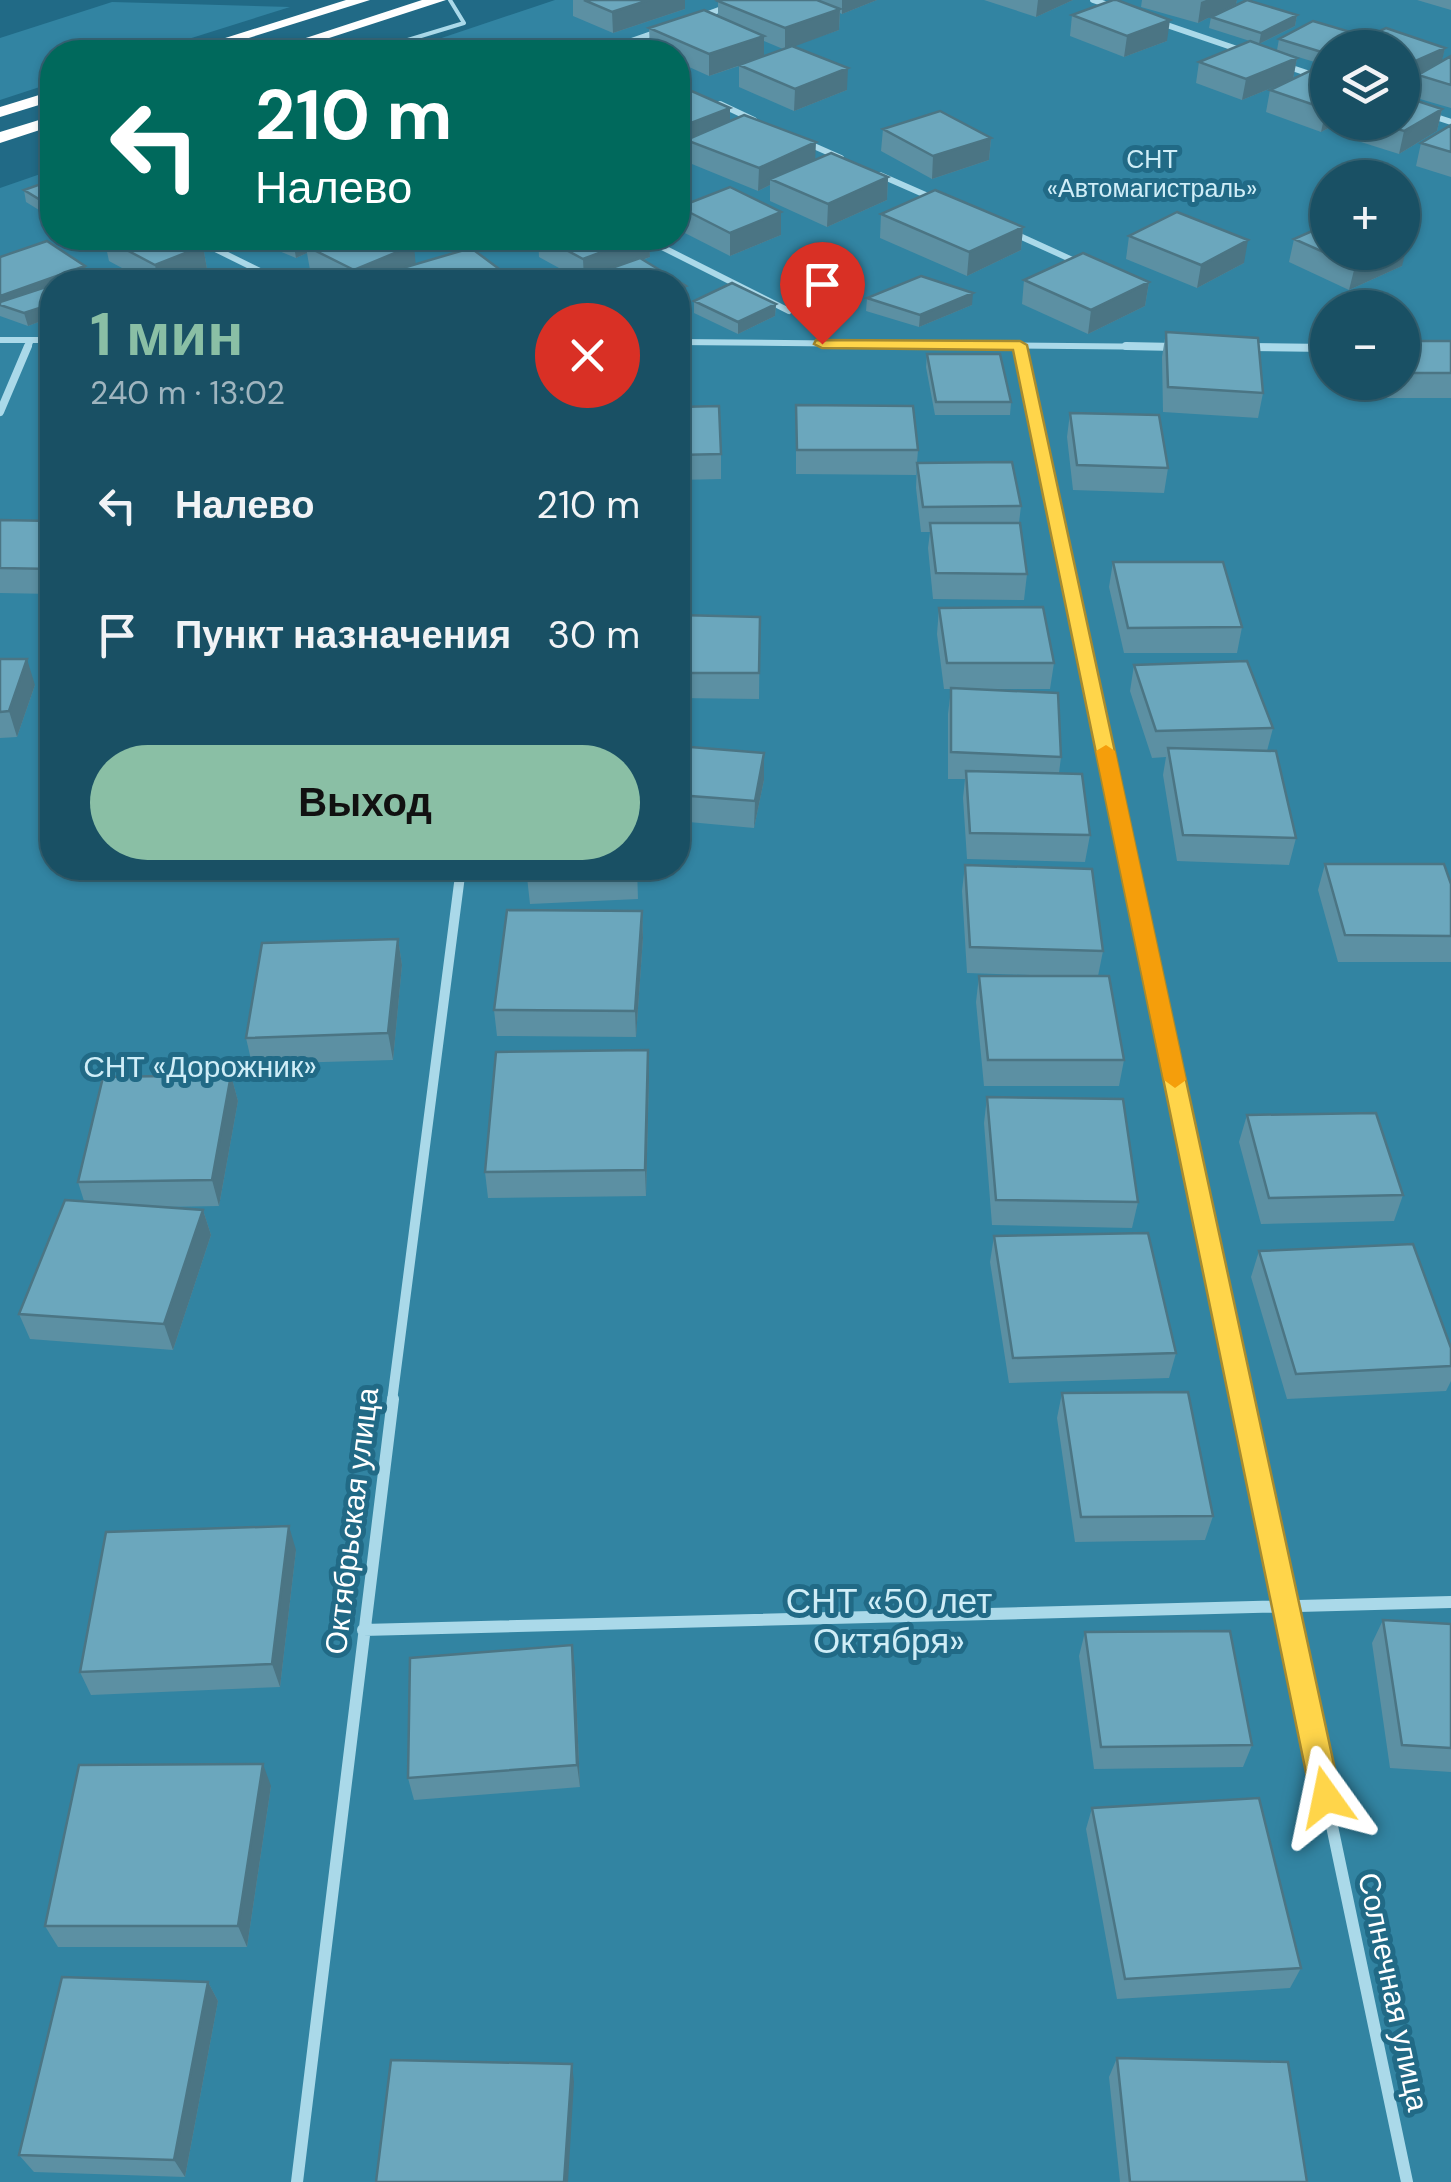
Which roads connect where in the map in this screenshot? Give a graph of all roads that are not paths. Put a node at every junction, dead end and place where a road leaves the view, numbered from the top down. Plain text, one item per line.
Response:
1 (362, 0) edge
2 (438, 0) edge
3 (450, 0) edge
4 (746, 0) edge
5 (1092, 0) edge
6 (1129, 12) edge
7 (1147, 18) edge
8 (692, 20) edge
9 (674, 26) edge
10 (229, 40) edge
11 (311, 40) edge
12 (406, 40) edge
13 (635, 40) edge
14 (1255, 56) edge
15 (1273, 62) edge
16 (1310, 74) edge
17 (40, 100) edge
18 (713, 102) edge
19 (0, 112) edge
20 (1420, 112) edge
21 (1451, 122) edge
22 (40, 125) edge
23 (766, 125) edge
24 (0, 138) edge
25 (802, 140) edge
26 (855, 164) edge
27 (872, 172) edge
28 (944, 203) edge
29 (996, 226) edge
30 (218, 250) edge
31 (668, 250) edge
32 (1085, 265) edge
33 (258, 270) edge
34 (789, 311) dead end
35 (0, 340) edge
36 (32, 340) junction
37 (40, 340) edge
38 (690, 342) edge
39 (1020, 345) junction
40 (1193, 347) edge
41 (1231, 347) edge
42 (1310, 348) edge
43 (0, 412) edge
44 (459, 880) edge
45 (1451, 1602) edge
46 (1286, 1604) junction
47 (363, 1630) junction
48 (297, 2182) edge
49 (1408, 2182) edge

1 - 10 highway
2 - 11 highway
3 - 12 lane
4 - 8 street
5 - 6 street
7 - 14 street
9 - 13 street
15 - 16 street
17 - 19 highway
18 - 23 street
20 - 21 street
22 - 24 highway
25 - 26 street
27 - 28 street
29 - 32 street
30 - 33 street
31 - 34 street
35 - 36 street
36 - 37 street
36 - 43 street
38 - 39 street
39 - 40 street
39 - 46 street, Солнечная улица
41 - 42 street
44 - 47 street, Октябрьская улица
45 - 46 street
46 - 47 street
46 - 49 street, Солнечная улица
47 - 48 street, Октябрьская улица

